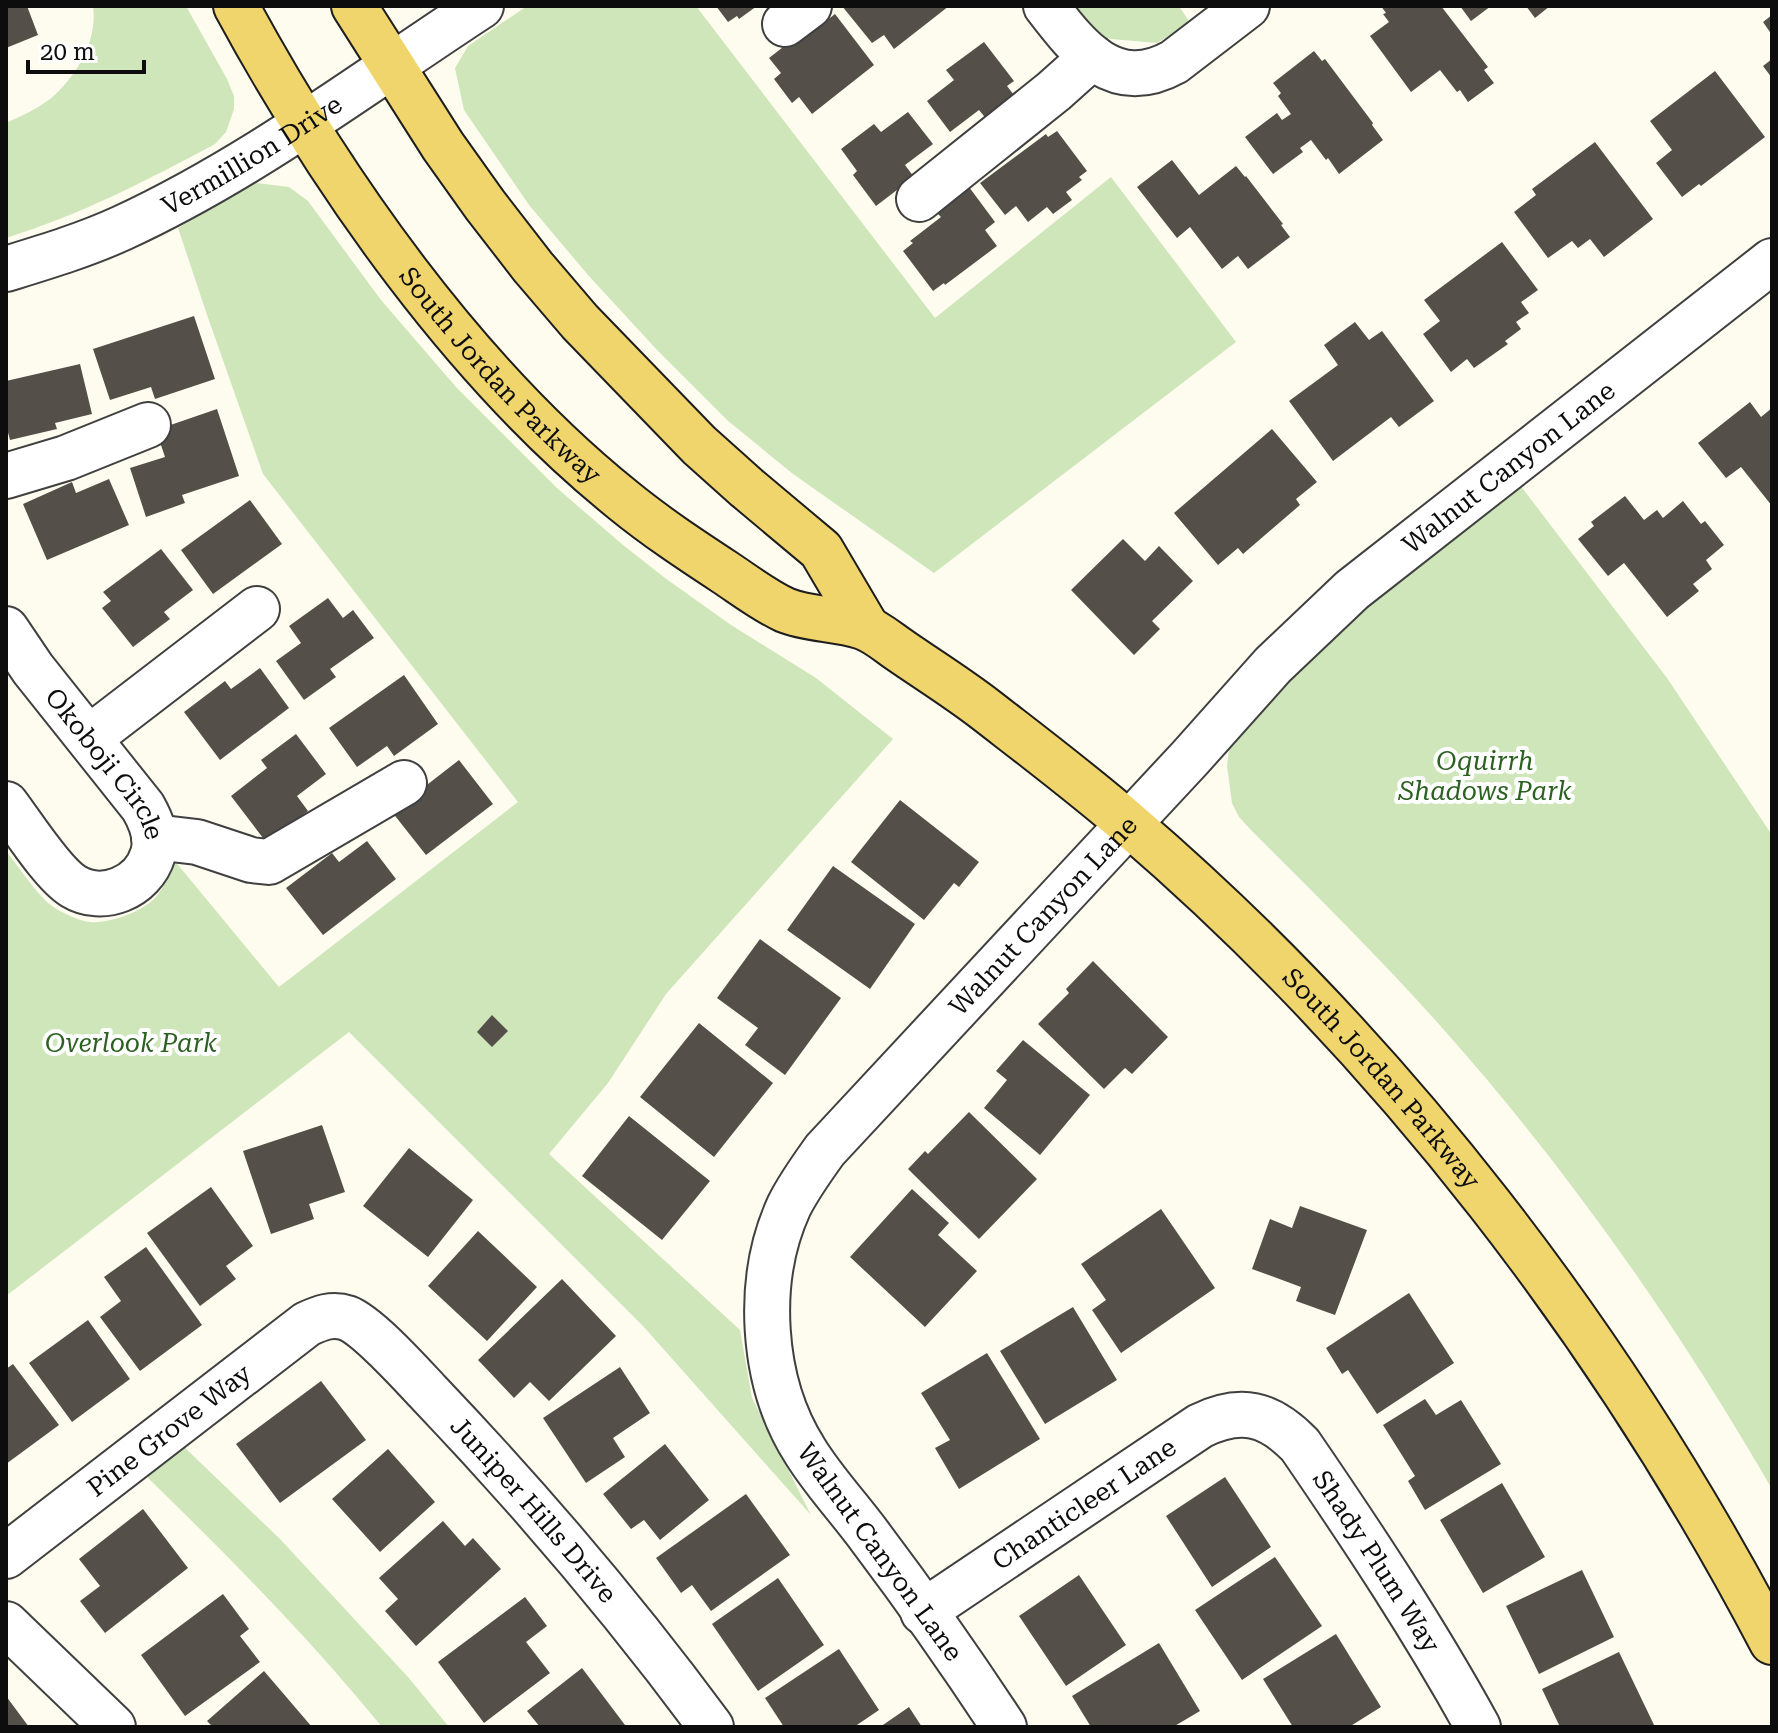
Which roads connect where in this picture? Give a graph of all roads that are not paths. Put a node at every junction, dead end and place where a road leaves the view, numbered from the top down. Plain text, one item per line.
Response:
1 (236, 6) edge
2 (354, 6) edge
3 (481, 6) edge
4 (1046, 6) edge
5 (1247, 6) edge
6 (391, 66) junction
7 (1109, 66) junction
8 (305, 125) junction
9 (919, 199) dead end
10 (1772, 261) edge
11 (6, 269) edge
12 (148, 425) dead end
13 (6, 476) edge
14 (257, 609) dead end
15 (867, 628) junction
16 (6, 629) edge
17 (20, 679) edge
18 (89, 738) junction
19 (404, 783) dead end
20 (6, 804) edge
21 (1128, 823) junction
22 (154, 837) junction
23 (336, 1315) joint
24 (1254, 1415) joint
25 (6, 1556) edge
26 (923, 1612) junction
27 (6, 1624) edge
28 (1772, 1642) edge
29 (113, 1727) edge
30 (711, 1727) edge
31 (1004, 1727) edge
32 (1478, 1727) edge

1 - 8 main road, South Jordan Parkway
2 - 6 main road, South Jordan Parkway
3 - 6 street, Vermillion Drive
4 - 7 street
5 - 7 street
6 - 8 street, Vermillion Drive
6 - 15 main road, South Jordan Parkway
7 - 9 street
8 - 11 street, Vermillion Drive
8 - 15 main road, South Jordan Parkway
10 - 21 street, Walnut Canyon Lane
12 - 13 street
14 - 18 street
15 - 21 main road, South Jordan Parkway
16 - 17 street, Okoboji Circle
17 - 18 street, Okoboji Circle
18 - 22 street, Okoboji Circle
19 - 22 street
20 - 22 street, Okoboji Circle
21 - 26 street, Walnut Canyon Lane
21 - 28 main road, South Jordan Parkway
23 - 25 street, Pine Grove Way
23 - 30 street, Juniper Hills Drive
24 - 26 street, Chanticleer Lane
24 - 32 street, Shady Plum Way
26 - 31 street, Walnut Canyon Lane
27 - 29 street

